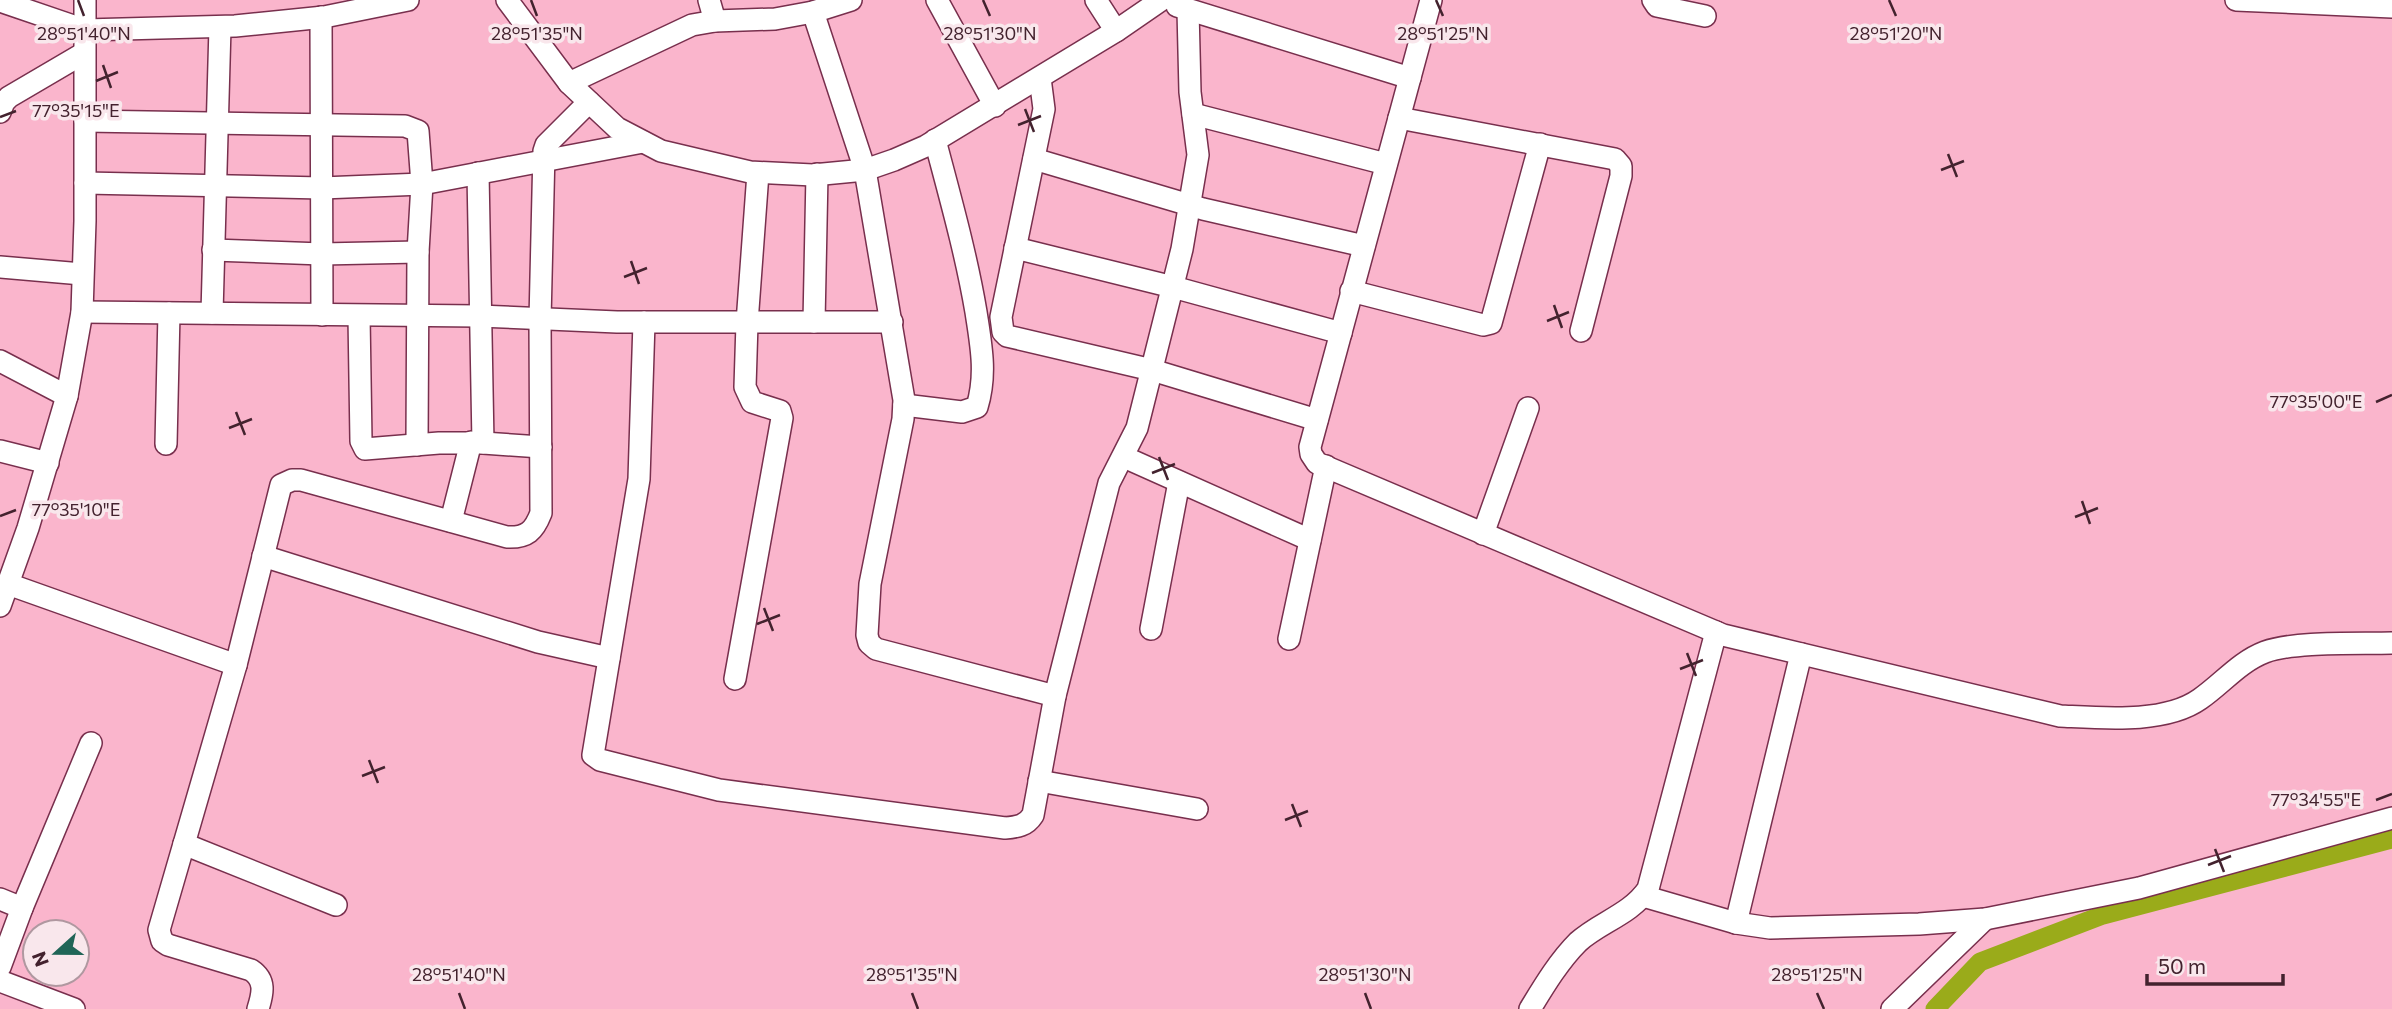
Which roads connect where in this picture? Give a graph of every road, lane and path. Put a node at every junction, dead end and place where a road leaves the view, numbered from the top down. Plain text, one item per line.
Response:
1 (85, 0) edge
2 (408, 0) edge
3 (507, 0) edge
4 (709, 0) edge
5 (851, 0) edge
6 (937, 0) edge
7 (1096, 0) edge
8 (1432, 0) edge
9 (1653, 0) edge
10 (2236, 0) edge
11 (0, 1) edge
12 (1161, 1) edge
13 (2392, 7) edge
14 (1188, 10) junction
15 (813, 12) junction
16 (1705, 16) dead end
17 (321, 17) junction
18 (715, 21) junction
19 (220, 27) junction
20 (85, 30) junction
21 (1116, 31) junction
22 (84, 53) junction
23 (1040, 78) junction
24 (1409, 78) junction
25 (569, 83) junction
26 (589, 102) junction
27 (995, 106) junction
28 (0, 112) edge
29 (1193, 114) junction
30 (1399, 118) junction
31 (85, 121) junction
32 (217, 122) junction
33 (322, 126) junction
34 (934, 140) junction
35 (643, 142) junction
36 (1540, 145) junction
37 (1034, 159) junction
38 (543, 161) junction
39 (1387, 164) junction
40 (865, 170) junction
41 (478, 173) junction
42 (758, 173) junction
43 (817, 174) junction
44 (85, 183) junction
45 (422, 184) junction
46 (215, 186) junction
47 (322, 188) junction
48 (1189, 205) junction
49 (1364, 246) junction
50 (1015, 248) junction
51 (213, 250) junction
52 (418, 252) junction
53 (322, 254) junction
54 (0, 267) edge
55 (82, 274) junction
56 (1173, 287) junction
57 (1351, 291) junction
58 (82, 312) junction
59 (169, 313) junction
60 (212, 313) junction
61 (322, 315) junction
62 (417, 315) junction
63 (359, 316) junction
64 (479, 316) junction
65 (540, 320) junction
66 (643, 322) junction
67 (814, 322) junction
68 (892, 322) junction
69 (747, 323) junction
70 (1581, 331) dead end
71 (1003, 332) junction
72 (1341, 333) junction
73 (982, 350) junction
74 (0, 361) edge
75 (1152, 370) junction
76 (67, 396) junction
77 (904, 405) junction
78 (1528, 408) dead end
79 (1317, 421) junction
80 (477, 443) junction
81 (166, 444) dead end
82 (417, 445) junction
83 (541, 447) junction
84 (0, 451) edge
85 (1124, 457) junction
86 (48, 463) junction
87 (1326, 466) junction
88 (1179, 482) junction
89 (451, 521) junction
90 (1482, 534) junction
91 (1310, 540) junction
92 (263, 556) junction
93 (8, 584) junction
94 (0, 606) edge
95 (1151, 629) dead end
96 (1716, 632) junction
97 (1289, 639) dead end
98 (2392, 643) edge
99 (1801, 654) junction
100 (609, 658) junction
101 (236, 665) junction
102 (735, 679) dead end
103 (1055, 696) junction
104 (91, 743) dead end
105 (1039, 781) junction
106 (1197, 809) dead end
107 (2392, 818) edge
108 (184, 844) junction
109 (1643, 896) junction
110 (0, 899) edge
111 (336, 905) dead end
112 (22, 908) junction
113 (1985, 919) junction
114 (1736, 923) junction
115 (0, 967) edge
116 (0, 981) edge
117 (74, 1009) edge
118 (258, 1009) edge
119 (1530, 1009) edge
120 (1892, 1009) edge

1 - 20 street
2 - 17 street
3 - 25 street
4 - 18 street
5 - 15 street
6 - 27 street
7 - 21 street
8 - 24 street
9 - 16 street
10 - 13 street
11 - 20 street
12 - 14 street
12 - 21 street
14 - 24 street
14 - 29 street
15 - 18 street
15 - 40 street
17 - 19 street
17 - 33 street
18 - 25 street
19 - 20 street
19 - 32 street
20 - 22 street
21 - 23 street
22 - 28 street
22 - 31 street
23 - 27 street
23 - 37 street
24 - 30 street
25 - 26 street
26 - 35 street
26 - 38 street
27 - 34 street
29 - 39 street
29 - 48 street
30 - 36 street
30 - 39 street
31 - 32 street
31 - 44 street
32 - 33 street
32 - 46 street
33 - 45 street
33 - 47 street
34 - 40 street
34 - 73 street
35 - 38 street
35 - 42 street
36 - 57 street
36 - 70 street
37 - 48 street
37 - 50 street
38 - 41 street
38 - 65 street
39 - 49 street
40 - 43 street
40 - 68 street
41 - 45 street
41 - 64 street
42 - 43 street
42 - 69 street
43 - 67 street
44 - 46 street
44 - 55 street
45 - 47 street
45 - 52 street
46 - 47 street
46 - 51 street
47 - 53 street
48 - 49 street
48 - 56 street
49 - 57 street
50 - 56 street
50 - 71 street
51 - 53 street
51 - 60 street
52 - 53 street
52 - 62 street
53 - 61 street
54 - 55 street
55 - 58 street
56 - 72 street
56 - 75 street
57 - 72 street
58 - 59 street
58 - 76 street
59 - 60 street
59 - 81 street
60 - 61 street
61 - 63 street
62 - 63 street
62 - 64 street
62 - 82 street
63 - 82 street
64 - 65 street
64 - 80 street
65 - 66 street
65 - 83 street
66 - 69 street
66 - 100 street
67 - 68 street
67 - 69 street
68 - 77 street
69 - 102 street
71 - 73 street
71 - 75 street
72 - 79 street
73 - 77 street
74 - 76 street
75 - 79 street
75 - 85 street
76 - 86 street
77 - 103 street
78 - 90 street
79 - 87 street
80 - 82 street
80 - 83 street
80 - 89 street
83 - 89 street
84 - 86 street
85 - 88 street
85 - 103 street
86 - 93 street
87 - 90 street
87 - 91 street
88 - 91 street
88 - 95 street
89 - 92 street
90 - 96 street
91 - 97 street
92 - 100 street
92 - 101 street
93 - 94 street
93 - 101 street
96 - 99 street
96 - 109 street
98 - 99 street
99 - 114 street
100 - 105 street
101 - 108 street
103 - 105 street
104 - 112 street
105 - 106 street
107 - 113 street
108 - 111 street
108 - 118 street
109 - 114 street
109 - 119 street
110 - 112 street
112 - 115 street
113 - 114 street
113 - 120 street
116 - 117 street

